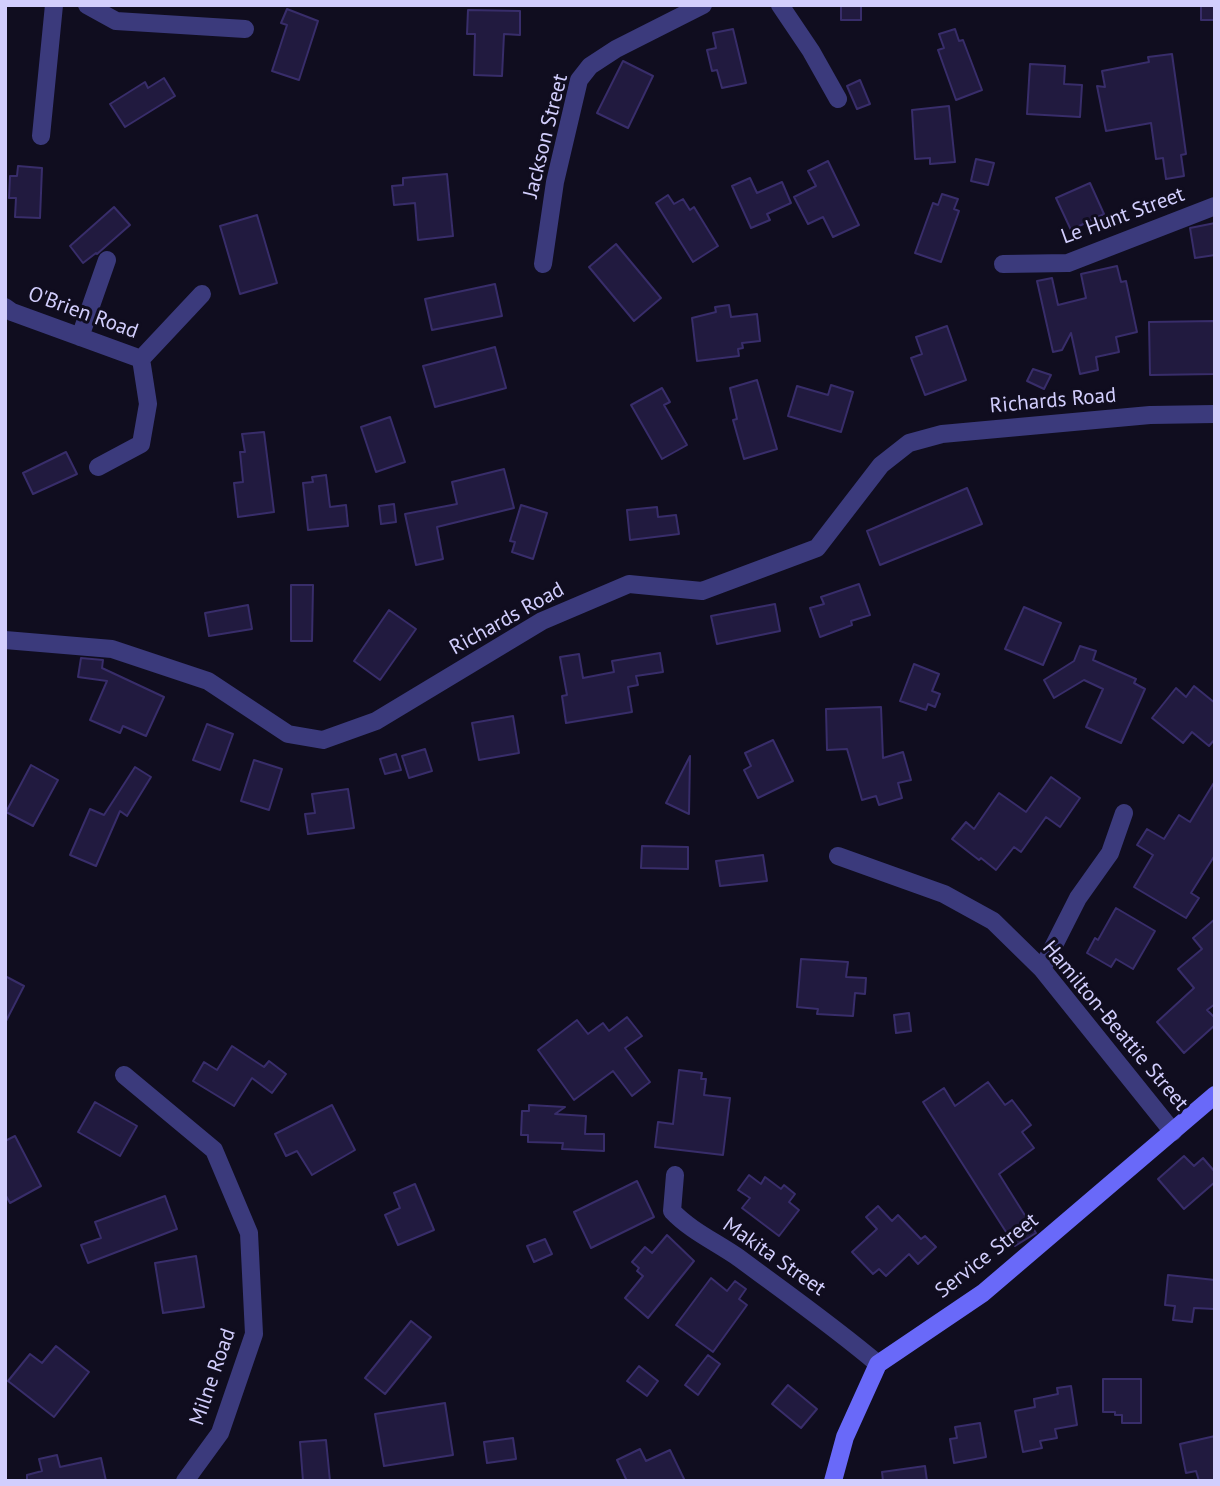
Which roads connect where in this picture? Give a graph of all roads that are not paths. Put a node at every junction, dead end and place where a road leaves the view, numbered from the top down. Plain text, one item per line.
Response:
1 (54, 5) edge
2 (87, 5) edge
3 (703, 5) edge
4 (780, 5) edge
5 (245, 29) dead end
6 (838, 99) dead end
7 (41, 136) dead end
8 (1215, 206) edge
9 (107, 260) dead end
10 (543, 264) dead end
11 (1003, 264) dead end
12 (202, 294) dead end
13 (5, 307) edge
14 (80, 337) junction
15 (141, 359) junction
16 (1215, 414) edge
17 (98, 467) dead end
18 (5, 640) edge
19 (1124, 813) dead end
20 (838, 856) dead end
21 (1042, 969) junction
22 (124, 1075) dead end
23 (1215, 1096) edge
24 (1173, 1132) junction
25 (675, 1175) dead end
26 (878, 1364) junction
27 (185, 1481) edge
28 (833, 1481) edge

1 - 7 street
2 - 5 street
3 - 10 street, Jackson Street
4 - 6 street
8 - 11 street, Le Hunt Street
9 - 14 street
12 - 15 street, O'Brien Road
13 - 14 street, O'Brien Road
14 - 15 street, O'Brien Road
15 - 17 street
16 - 18 street, Richards Road
19 - 21 street
20 - 21 street, Hamilton-Beattie Street
21 - 24 street, Hamilton-Beattie Street
22 - 27 street, Milne Road
23 - 24 main road, Service Street
24 - 26 main road, Service Street
25 - 26 street, Makita Street
26 - 28 main road

